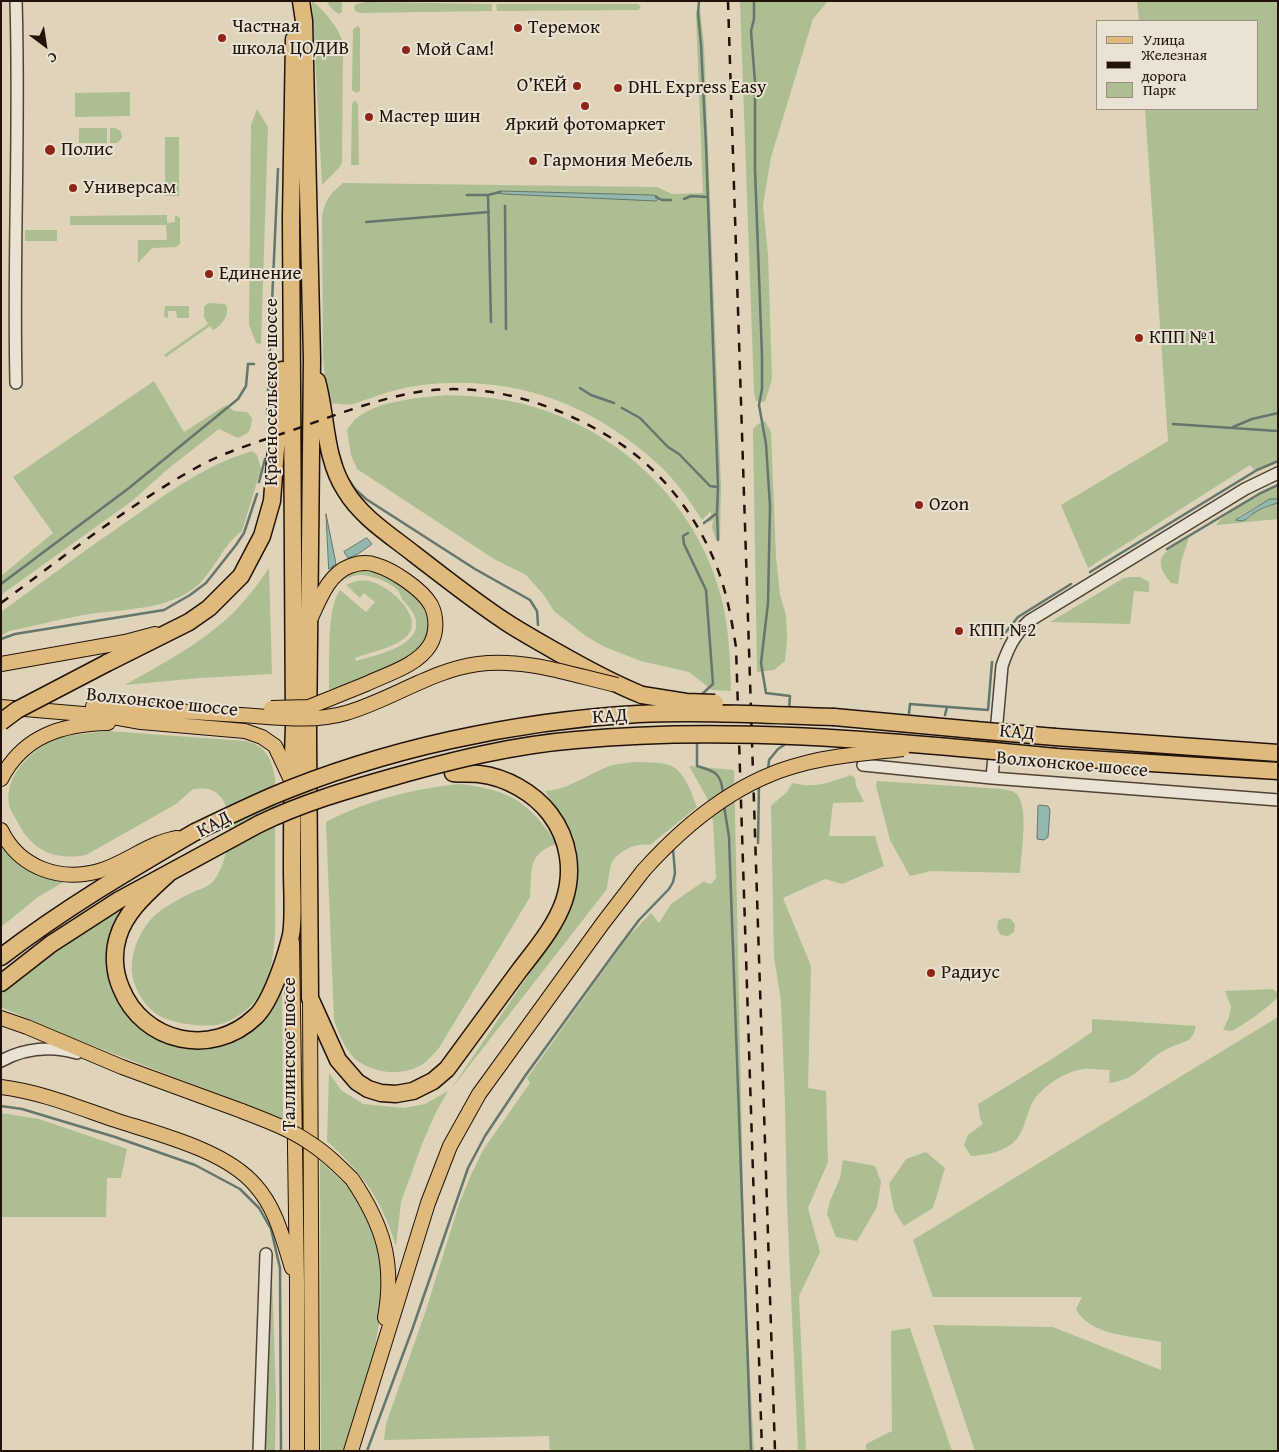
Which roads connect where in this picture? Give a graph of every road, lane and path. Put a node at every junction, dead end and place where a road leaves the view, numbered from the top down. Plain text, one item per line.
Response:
1 (16, 1) edge
2 (300, 1) edge
3 (291, 218) junction
4 (312, 359) junction
5 (16, 383) dead end
6 (1278, 473) edge
7 (310, 620) junction
8 (189, 622) junction
9 (310, 658) joint
10 (1, 664) edge
11 (617, 686) junction
12 (1, 705) edge
13 (239, 711) junction
14 (834, 717) junction
15 (1, 722) edge
16 (141, 722) junction
17 (960, 748) junction
18 (1278, 753) edge
19 (863, 765) dead end
20 (1278, 771) edge
21 (992, 778) junction
22 (1, 779) edge
23 (292, 782) junction
24 (1278, 800) edge
25 (259, 824) junction
26 (1, 830) edge
27 (195, 832) junction
28 (169, 872) junction
29 (292, 934) junction
30 (1, 957) edge
31 (1, 983) edge
32 (310, 998) junction
33 (1, 1018) edge
34 (1, 1061) edge
35 (122, 1067) junction
36 (1, 1087) edge
37 (266, 1254) dead end
38 (296, 1283) junction
39 (369, 1392) junction
40 (259, 1451) edge
41 (297, 1451) edge
42 (312, 1451) edge
43 (351, 1451) edge

1 - 5 street
2 - 3 highway, Красносельское шоссе
2 - 4 highway, Красносельское шоссе
3 - 8 highway
3 - 23 highway, Красносельское шоссе
4 - 7 highway, Красносельское шоссе
4 - 11 highway, bridge
6 - 21 street
7 - 9 highway, Красносельское шоссе
7 - 13 main road, bridge
8 - 10 main road
8 - 15 highway, bridge
9 - 32 highway, Таллинское шоссе
11 - 13 main road, bridge
11 - 14 highway, bridge
12 - 13 main road, Волхонское шоссе
12 - 16 main road, Волхонское шоссе
14 - 18 highway, КАД, bridge
14 - 27 highway, КАД, bridge
16 - 22 main road
16 - 23 main road, Волхонское шоссе
17 - 20 highway, КАД, bridge
17 - 25 highway, КАД, bridge
17 - 39 main road, bridge
19 - 21 street, Волхонское шоссе
21 - 24 street, Волхонское шоссе
23 - 29 highway, Таллинское шоссе
25 - 28 highway, КАД
25 - 32 highway, bridge
26 - 27 main road
27 - 30 highway, КАД
28 - 29 highway
28 - 31 highway, КАД
29 - 38 main road, Таллинское шоссе
32 - 42 main road, Таллинское шоссе
33 - 35 main road
34 - 35 street
35 - 39 main road, bridge
36 - 38 main road
37 - 40 street
38 - 41 main road, Таллинское шоссе
39 - 43 main road

